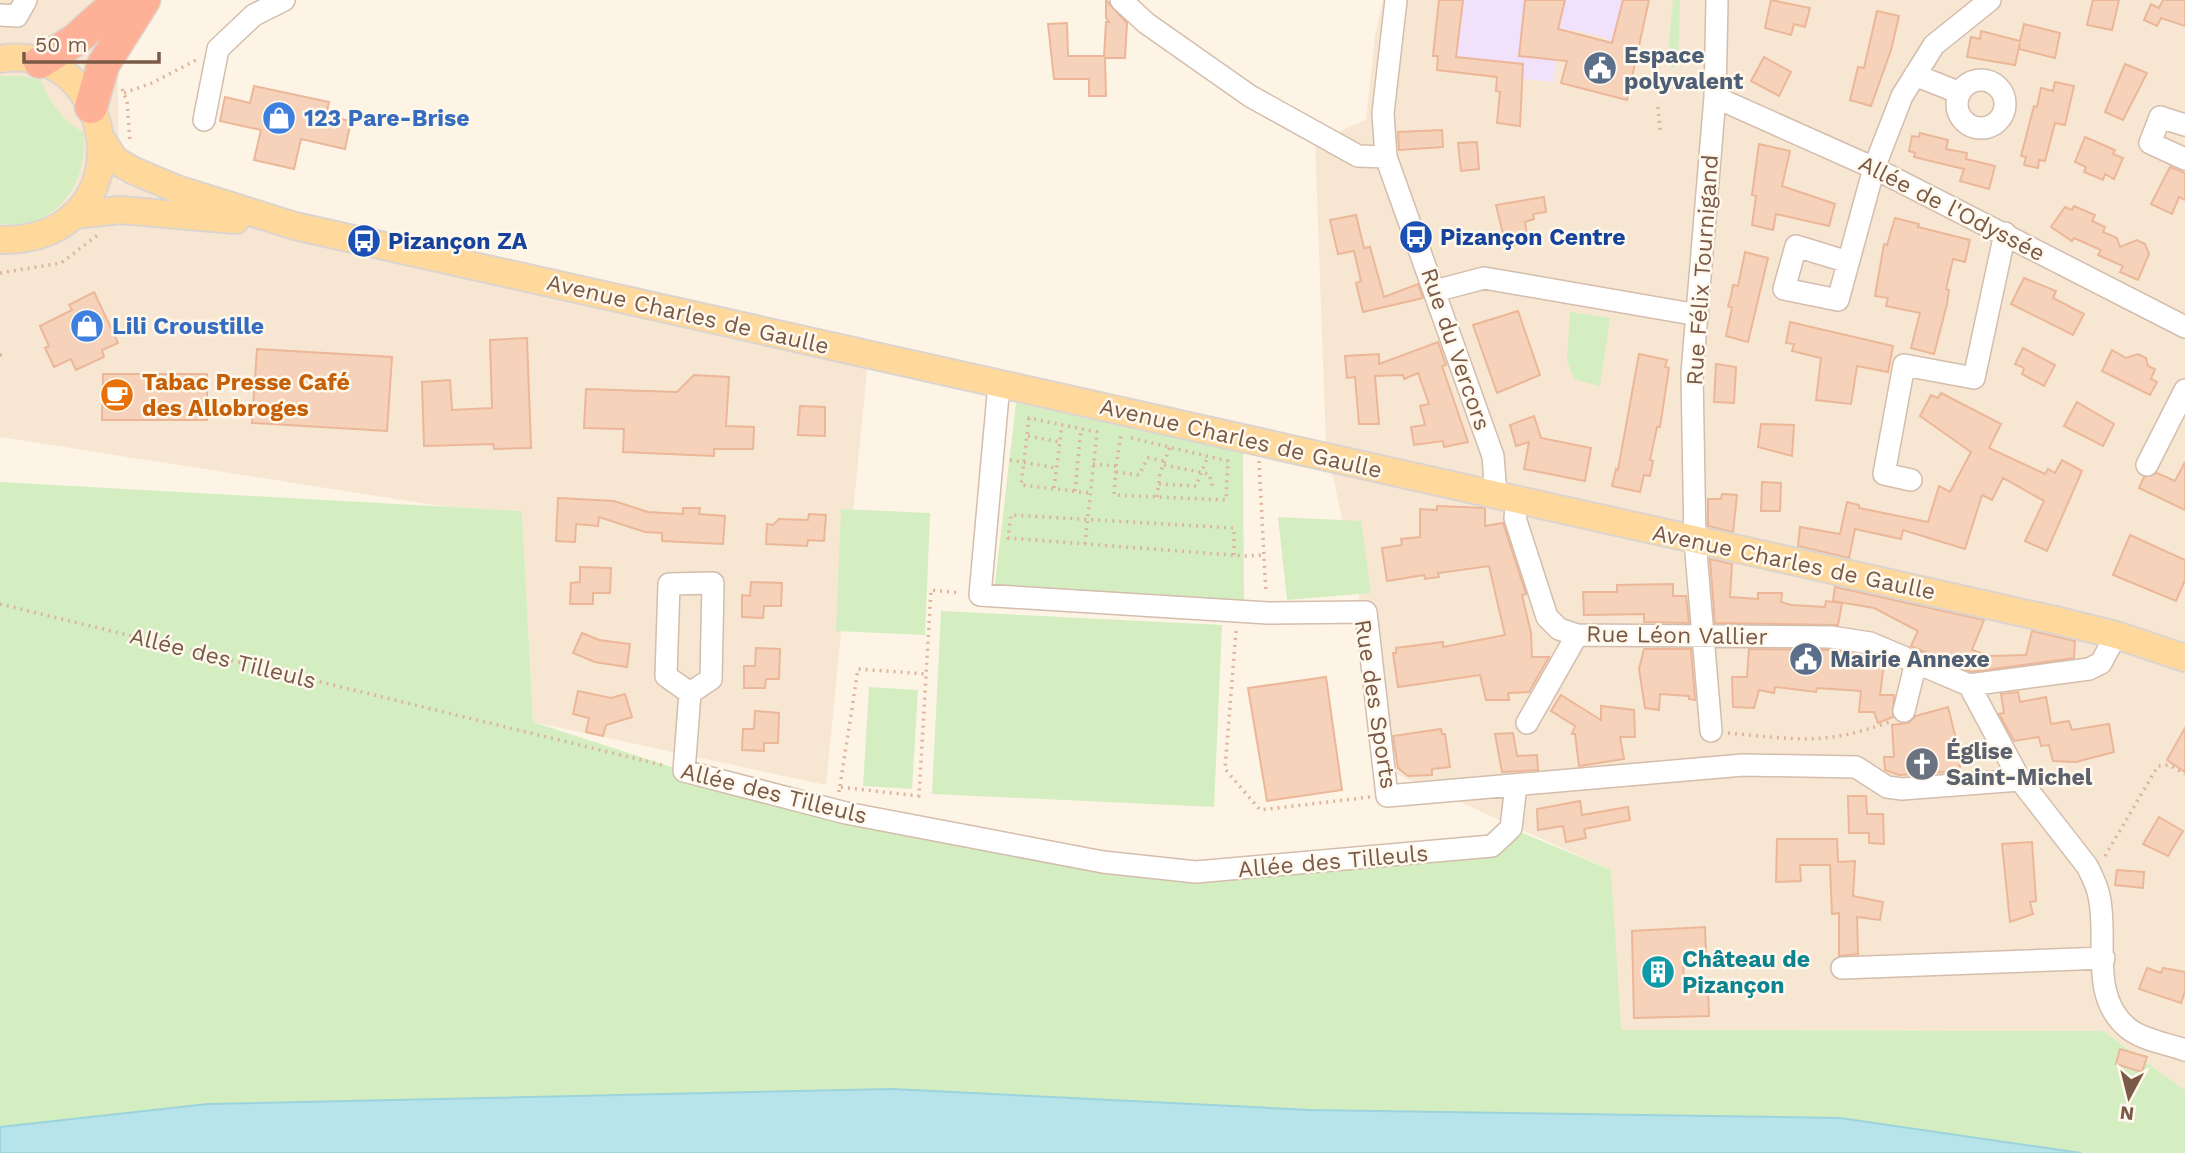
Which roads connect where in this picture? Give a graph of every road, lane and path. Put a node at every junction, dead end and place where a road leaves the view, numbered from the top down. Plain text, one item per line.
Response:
1 (26, 0) edge
2 (120, 0) edge
3 (144, 0) edge
4 (284, 0) edge
5 (1121, 0) edge
6 (1396, 0) edge
7 (1717, 0) edge
8 (1990, 0) edge
9 (0, 15) edge
10 (218, 49) junction
11 (0, 59) edge
12 (40, 62) junction
13 (1915, 75) junction
14 (124, 93) dead end
15 (1960, 93) dead end
16 (1715, 97) junction
17 (91, 107) junction
18 (1658, 107) dead end
19 (204, 120) dead end
20 (2185, 125) edge
21 (1660, 130) dead end
22 (102, 140) junction
23 (1386, 157) junction
24 (2185, 159) edge
25 (1874, 168) junction
26 (74, 215) junction
27 (295, 226) junction
28 (2005, 233) junction
29 (0, 240) edge
30 (1848, 262) dead end
31 (1435, 291) junction
32 (1698, 315) junction
33 (2185, 327) edge
34 (999, 384) junction
35 (2185, 390) edge
36 (1062, 425) junction
37 (1081, 428) junction
38 (1027, 436) junction
39 (1257, 441) junction
40 (1060, 442) junction
41 (1170, 447) junction
42 (1208, 456) junction
43 (991, 457) junction
44 (1024, 463) junction
45 (1164, 463) junction
46 (1093, 464) junction
47 (2147, 465) dead end
48 (1116, 466) junction
49 (1056, 468) junction
50 (1202, 471) junction
51 (1116, 472) junction
52 (1911, 480) dead end
53 (1159, 484) junction
54 (1213, 487) dead end
55 (1054, 488) junction
56 (1074, 491) junction
57 (1090, 493) junction
58 (1157, 497) junction
59 (1506, 498) junction
60 (1087, 520) junction
61 (1695, 541) junction
62 (1085, 544) junction
63 (1234, 555) junction
64 (1264, 555) junction
65 (980, 595) junction
66 (0, 604) edge
67 (1238, 611) junction
68 (1268, 613) junction
69 (1577, 635) junction
70 (2116, 635) junction
71 (1703, 637) junction
72 (2183, 651) edge
73 (1916, 662) junction
74 (926, 674) junction
75 (1969, 685) junction
76 (690, 693) junction
77 (1904, 711) joint
78 (1527, 723) dead end
79 (1711, 731) joint
80 (684, 771) junction
81 (2185, 774) edge
82 (2020, 780) junction
83 (1516, 785) junction
84 (839, 787) junction
85 (1387, 796) junction
86 (836, 810) junction
87 (2091, 874) junction
88 (2104, 958) junction
89 (1842, 968) dead end
90 (2185, 1050) edge

1 - 9 street
2 - 12 highway
3 - 17 highway
4 - 10 street
5 - 23 street
6 - 23 street, Rue du Vercors
7 - 16 street, Rue Félix Tournigand
8 - 13 street
10 - 14 path
10 - 19 street
11 - 12 main road
12 - 17 main road
13 - 15 street
13 - 25 street
16 - 25 street, Allée de l'Odyssée
16 - 32 street, Rue Félix Tournigand
17 - 22 main road
18 - 21 path
20 - 24 street
22 - 26 main road
22 - 27 main road, Avenue Charles de Gaulle
23 - 31 street, Rue du Vercors
25 - 28 street, Allée de l'Odyssée
25 - 30 street
26 - 27 main road, Avenue Charles de Gaulle
26 - 29 main road
27 - 34 main road, Avenue Charles de Gaulle
28 - 33 street, Allée de l'Odyssée
28 - 52 street
31 - 32 street
31 - 59 street, Rue du Vercors
32 - 61 street, Rue Félix Tournigand
34 - 39 main road, Avenue Charles de Gaulle
34 - 43 street
35 - 47 street
36 - 37 path
36 - 38 path
36 - 40 path
37 - 46 path
37 - 56 path
38 - 40 path
38 - 44 path
39 - 59 main road, Avenue Charles de Gaulle
39 - 64 path
40 - 49 path
41 - 42 path
41 - 45 path
41 - 48 path
42 - 50 path
42 - 58 path
43 - 44 path
43 - 65 street
44 - 49 path
44 - 55 path
45 - 50 path
45 - 51 path
45 - 53 path
46 - 48 path
46 - 57 path
48 - 51 path
49 - 55 path
50 - 53 path
50 - 54 path
51 - 58 path
53 - 58 path
55 - 56 path
56 - 57 path
57 - 60 path
59 - 61 main road, Avenue Charles de Gaulle
59 - 69 street, Rue Léon Vallier
60 - 62 path
60 - 62 path
60 - 63 path
61 - 70 main road, Avenue Charles de Gaulle
61 - 71 street, Rue Félix Tournigand
62 - 63 path
63 - 64 path
64 - 68 path
65 - 67 street, Rue des Sports
65 - 74 path
66 - 80 path, Allée des Tilleuls
67 - 68 street, Rue des Sports
67 - 85 path
68 - 85 street, Rue des Sports
69 - 71 street, Rue Léon Vallier
69 - 78 street
70 - 72 main road, Avenue Charles de Gaulle
70 - 75 street
71 - 73 street, Rue Léon Vallier
71 - 79 street, Rue Félix Tournigand
73 - 75 street, Rue Léon Vallier
73 - 77 street
74 - 84 path
74 - 84 path
75 - 82 street
76 - 76 street
76 - 80 street
77 - 79 path
80 - 86 street, Allée des Tilleuls
81 - 87 path
82 - 83 street, Rue des Sports
82 - 87 street
83 - 85 street, Rue des Sports
83 - 86 street, Allée des Tilleuls
84 - 86 path
87 - 88 street
88 - 89 street
88 - 90 street

